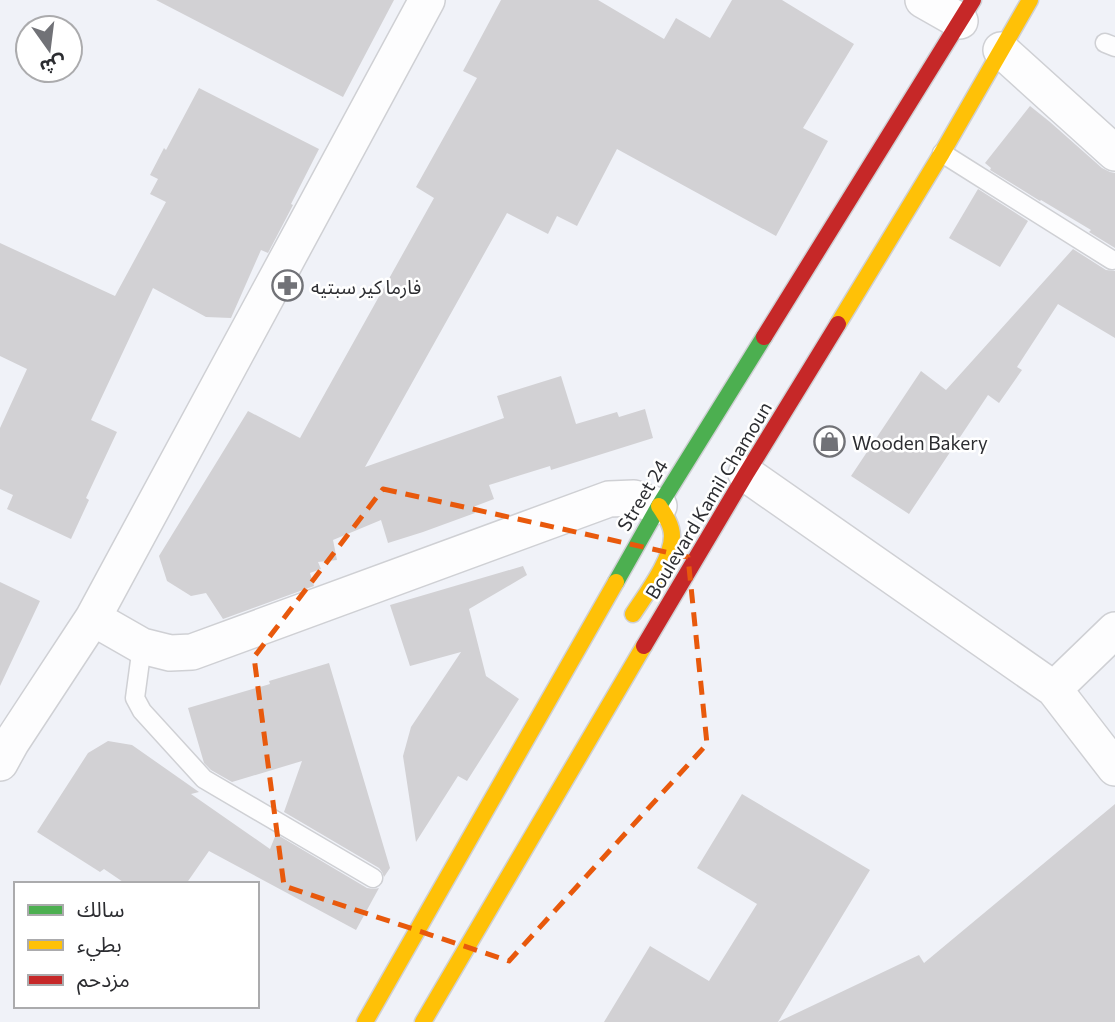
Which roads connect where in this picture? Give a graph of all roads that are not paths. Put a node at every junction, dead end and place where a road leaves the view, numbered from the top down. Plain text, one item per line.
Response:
1 (427, 0) edge
2 (923, 0) edge
3 (1030, 0) edge
4 (967, 11) edge
5 (1001, 50) junction
6 (942, 153) junction
7 (1115, 153) edge
8 (1112, 260) dead end
9 (746, 474) junction
10 (659, 506) junction
11 (93, 618) junction
12 (628, 624) dead end
13 (1115, 630) edge
14 (142, 646) junction
15 (1054, 689) junction
16 (4, 751) edge
17 (1115, 768) edge
18 (540, 792) dead end
19 (540, 823) junction
20 (373, 878) dead end
21 (365, 1022) edge
22 (423, 1022) edge

1 - 11 street
2 - 4 street
3 - 5 main road, Boulevard Kamil Chamoun
4 - 10 main road, Street 24
5 - 6 main road, Boulevard Kamil Chamoun
5 - 7 street
6 - 8 lane
6 - 9 main road, Boulevard Kamil Chamoun
9 - 15 street
9 - 19 main road, Boulevard Kamil Chamoun
10 - 12 main road
10 - 14 street
10 - 21 main road, Street 24
11 - 14 street
11 - 16 street
13 - 15 street
14 - 20 lane
15 - 17 street
18 - 19 main road
19 - 22 main road, Boulevard Kamil Chamoun

